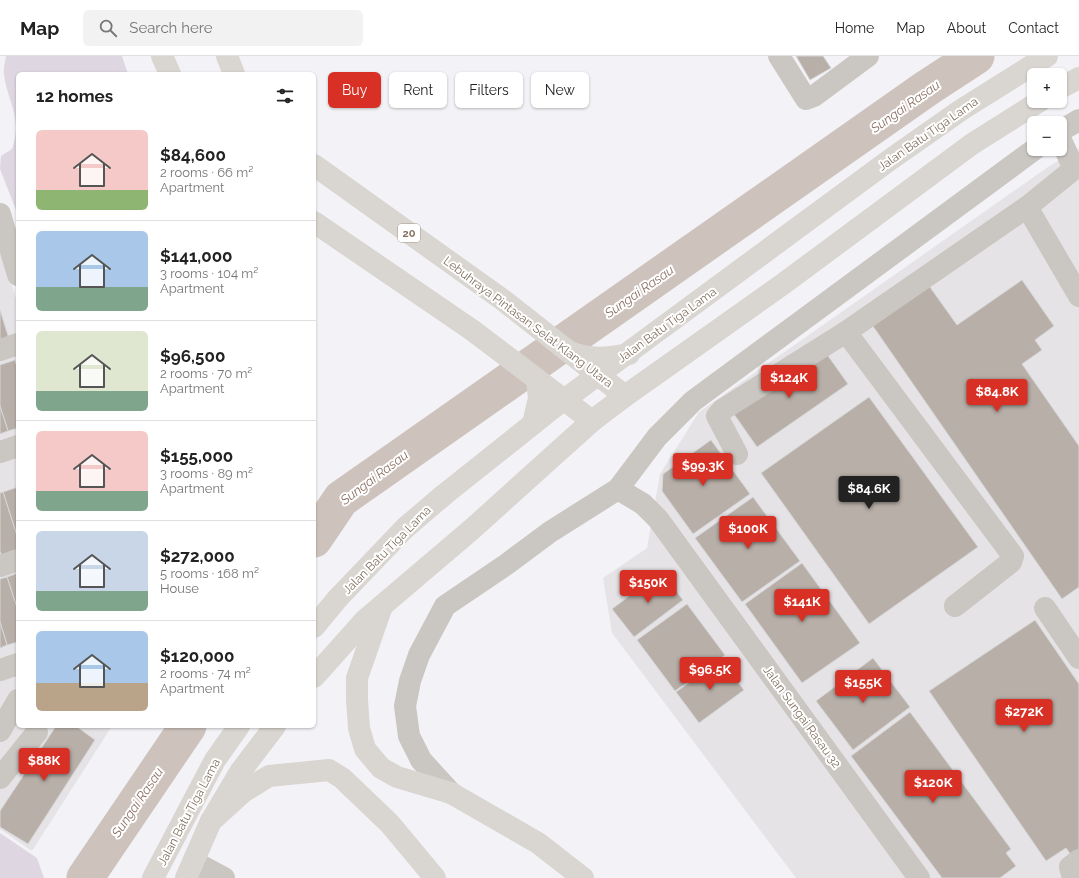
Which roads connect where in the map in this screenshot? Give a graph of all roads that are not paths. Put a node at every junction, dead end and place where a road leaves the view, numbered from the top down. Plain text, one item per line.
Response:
1 (162, 56) edge
2 (227, 56) edge
3 (779, 56) edge
4 (868, 56) edge
5 (1047, 56) edge
6 (169, 72) edge
7 (233, 72) edge
8 (1079, 78) edge
9 (1067, 84) edge
10 (1029, 108) edge
11 (1079, 120) edge
12 (1067, 127) edge
13 (1067, 154) edge
14 (1027, 155) edge
15 (316, 167) edge
16 (1027, 207) junction
17 (0, 214) edge
18 (316, 223) edge
19 (8, 234) edge
20 (16, 267) edge
21 (1079, 296) edge
22 (846, 332) junction
23 (16, 345) edge
24 (0, 350) edge
25 (582, 362) junction
26 (547, 391) junction
27 (625, 396) junction
28 (592, 421) junction
29 (16, 447) edge
30 (0, 452) edge
31 (737, 454) dead end
32 (618, 489) junction
33 (16, 561) edge
34 (0, 566) edge
35 (383, 604) junction
36 (956, 606) dead end
37 (1045, 608) dead end
38 (316, 625) edge
39 (1079, 658) edge
40 (16, 665) edge
41 (0, 670) edge
42 (316, 675) edge
43 (16, 703) edge
44 (238, 728) edge
45 (273, 728) edge
46 (0, 731) edge
47 (37, 732) dead end
48 (0, 778) edge
49 (451, 793) junction
50 (211, 821) junction
51 (1079, 860) edge
52 (190, 873) edge
53 (153, 878) edge
54 (224, 878) edge
55 (435, 878) edge
56 (583, 878) edge
57 (919, 878) edge
58 (1073, 878) edge

1 - 6 main road
2 - 7 main road
3 - 4 street
5 - 25 main road, Jalan Batu Tiga Lama
8 - 9 main road
10 - 27 main road
11 - 12 street
13 - 16 street
14 - 32 street
15 - 25 main road, Lebuhraya Pintasan Selat Klang Utara / 20
16 - 21 street
16 - 22 street
17 - 19 street
18 - 26 main road
19 - 20 street
22 - 31 street
22 - 36 street
23 - 24 street
25 - 26 main road, Jalan Batu Tiga Lama
25 - 27 main road, Lebuhraya Pintasan Selat Klang Utara / 20
26 - 28 main road
26 - 38 main road, Jalan Batu Tiga Lama
27 - 28 main road
28 - 35 main road
29 - 30 street
32 - 49 street
32 - 57 street, Jalan Sungai Rasau 32
33 - 34 street
35 - 42 main road
35 - 49 main road
37 - 39 street
40 - 41 street
43 - 46 street
44 - 53 main road, Jalan Batu Tiga Lama
45 - 50 main road, Jalan Batu Tiga Lama
47 - 48 street
49 - 56 main road
50 - 52 main road, Jalan Batu Tiga Lama
50 - 55 main road
51 - 58 street
52 - 54 street

